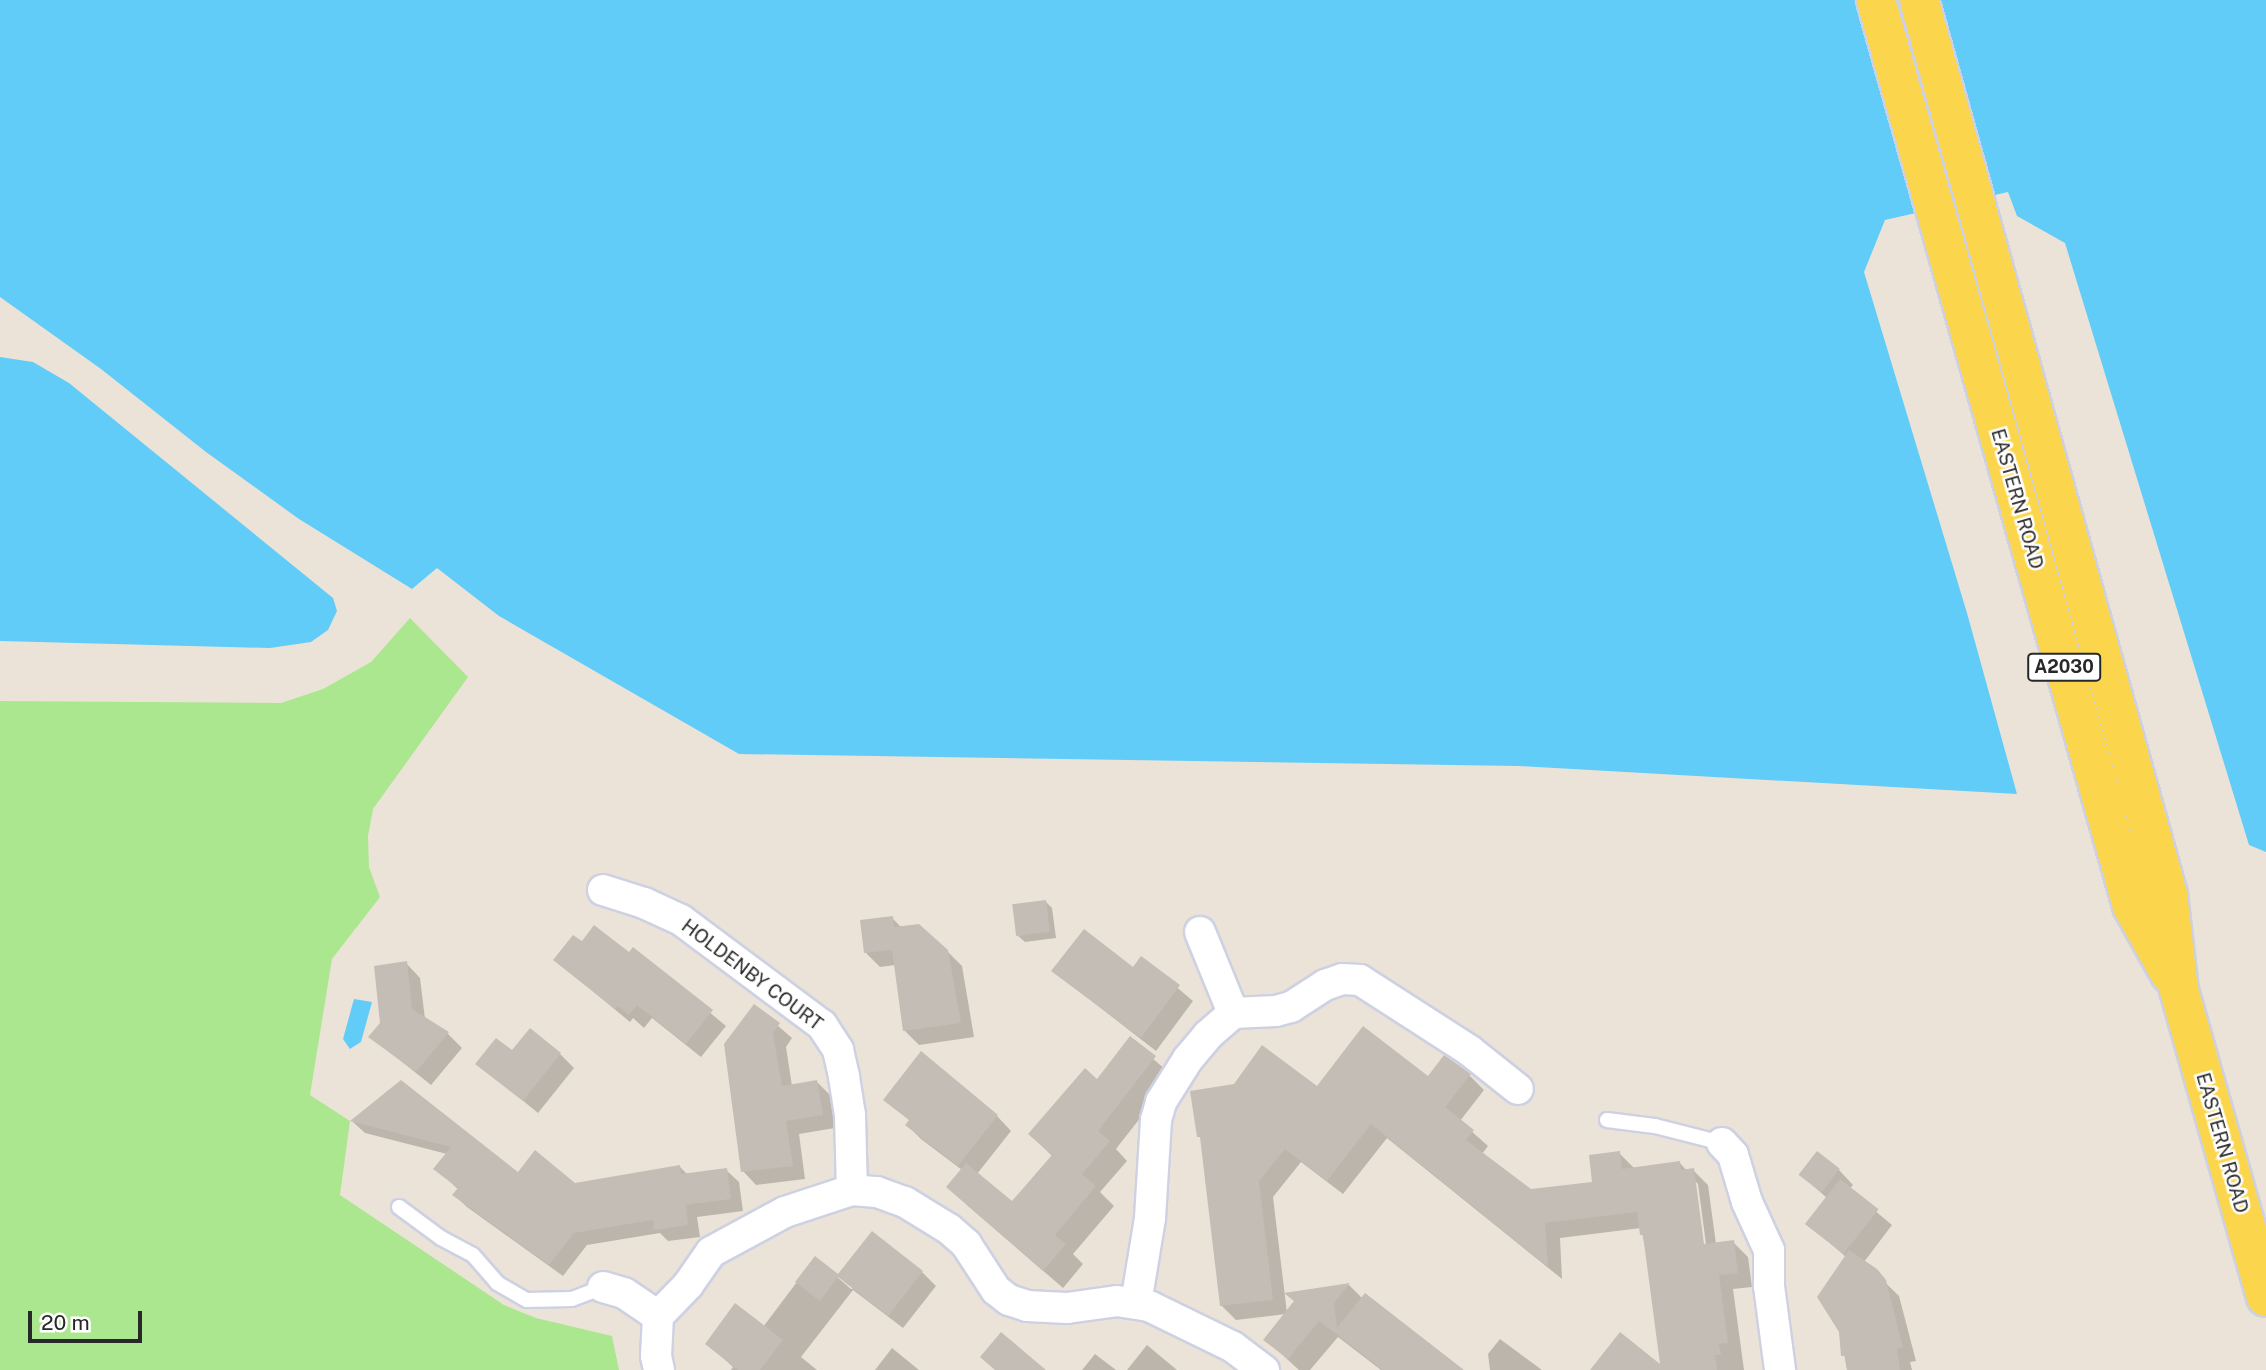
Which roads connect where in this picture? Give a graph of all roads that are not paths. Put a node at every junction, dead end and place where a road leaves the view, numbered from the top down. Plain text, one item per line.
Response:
1 (1876, 0) edge
2 (1919, 0) edge
3 (603, 890) dead end
4 (1200, 932) dead end
5 (2179, 990) junction
6 (1233, 1013) junction
7 (1518, 1089) dead end
8 (1607, 1120) dead end
9 (1722, 1143) joint
10 (852, 1190) junction
11 (399, 1207) dead end
12 (603, 1287) joint
13 (2266, 1297) edge
14 (1136, 1303) junction
15 (657, 1316) junction
16 (659, 1370) edge
17 (1264, 1370) edge
18 (1780, 1370) edge

1 - 5 main road, EASTERN ROAD / A2030
2 - 5 main road, EASTERN ROAD / A2030
3 - 10 street, HOLDENBY COURT
4 - 6 street
5 - 13 main road, EASTERN ROAD / A2030
6 - 7 street
6 - 14 street
8 - 9 lane
9 - 18 street
10 - 14 street
10 - 15 street
11 - 12 lane
12 - 15 street
14 - 17 street
15 - 16 street

